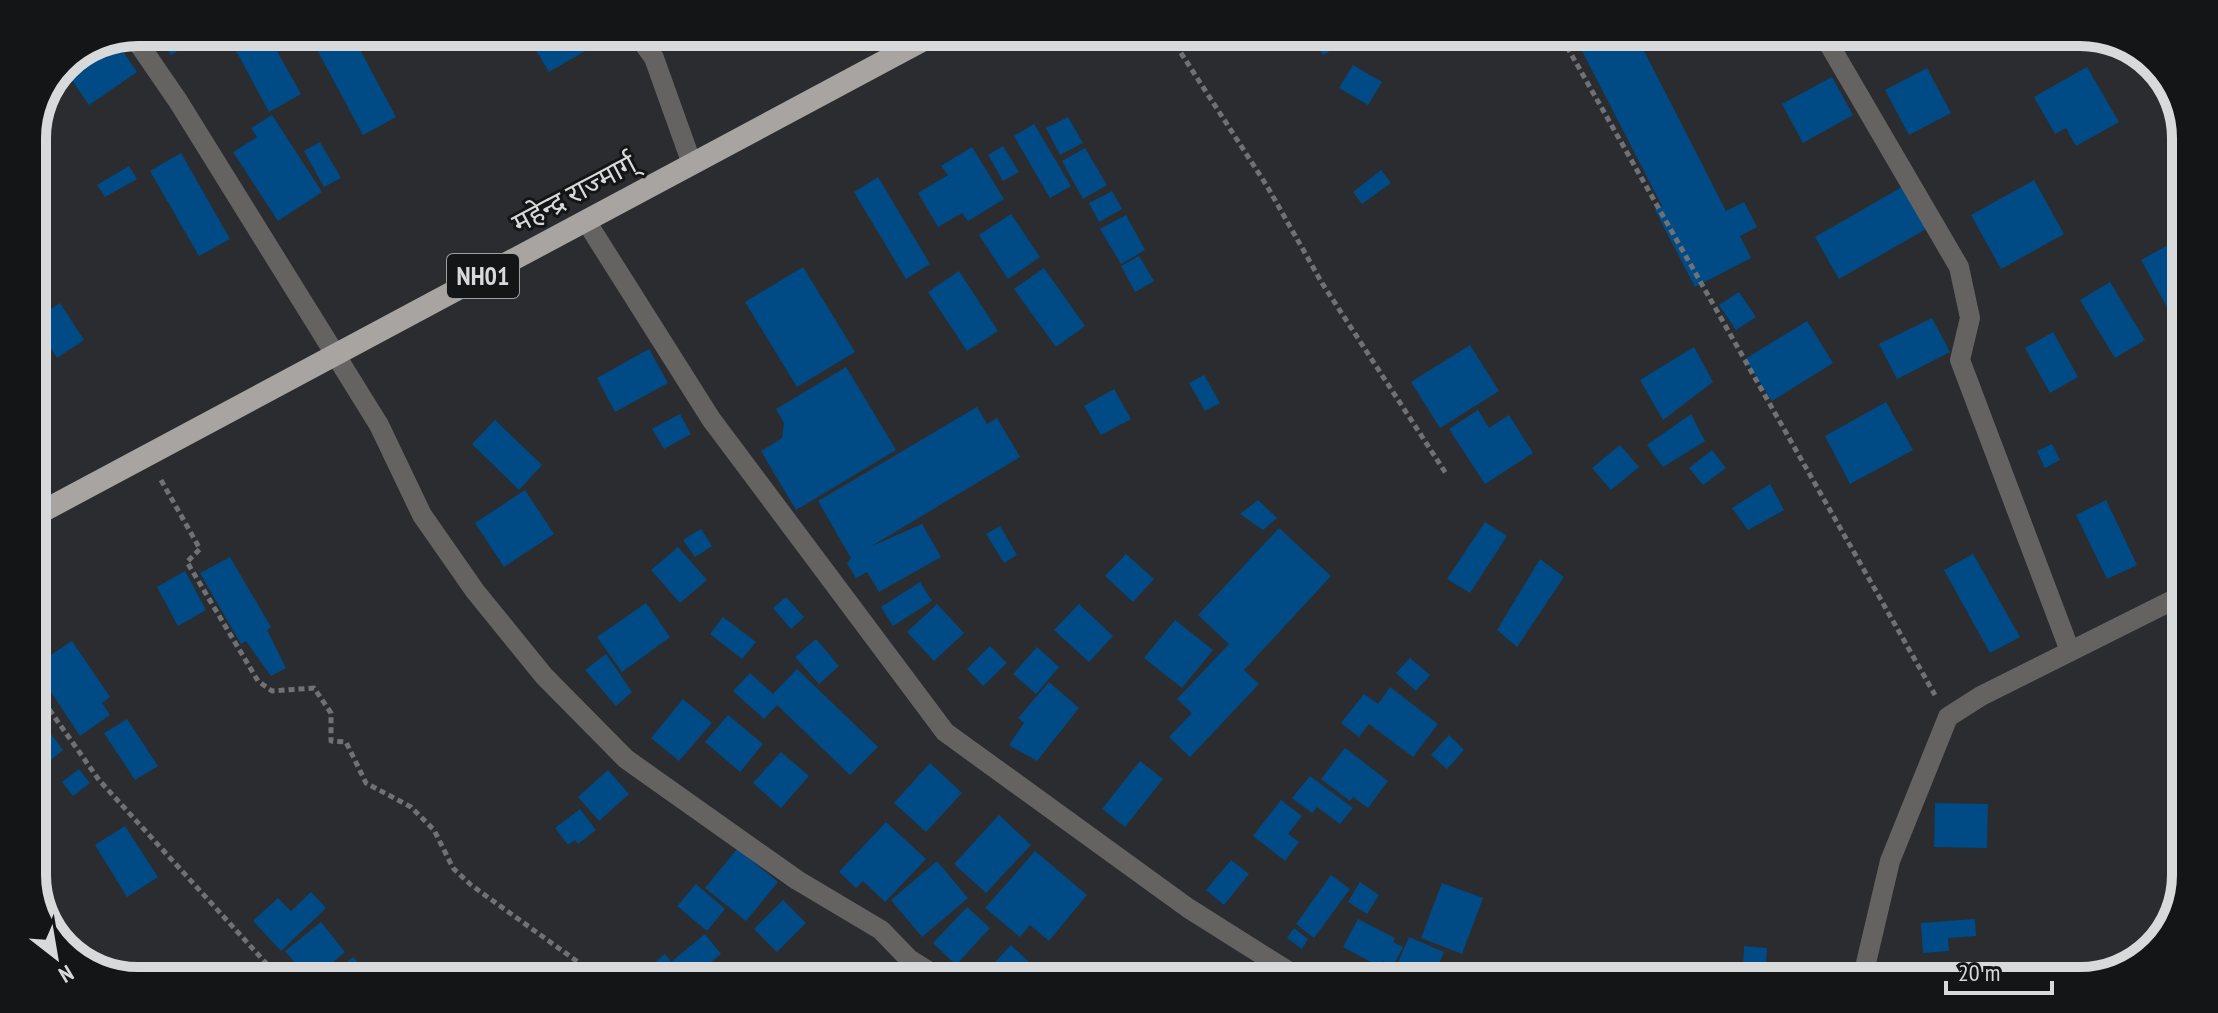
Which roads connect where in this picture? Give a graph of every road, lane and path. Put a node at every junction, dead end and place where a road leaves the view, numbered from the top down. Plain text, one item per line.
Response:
1 (140, 46) edge
2 (646, 46) edge
3 (912, 46) edge
4 (1176, 46) edge
5 (1567, 46) edge
6 (1830, 46) edge
7 (692, 164) junction
8 (586, 221) junction
9 (336, 354) junction
10 (146, 456) junction
11 (1447, 475) dead end
12 (46, 508) edge
13 (2172, 600) edge
14 (2070, 651) junction
15 (46, 705) edge
16 (1948, 717) junction
17 (270, 967) edge
18 (585, 967) edge
19 (922, 967) edge
20 (1282, 967) edge
21 (1865, 967) edge

1 - 9 street
2 - 7 street
3 - 7 highway, महेन्द्र राज्मार्ग् / NH01
4 - 11 path
5 - 16 path
6 - 14 street
7 - 8 highway, महेन्द्र राज्मार्ग् / NH01
8 - 9 highway, महेन्द्र राज्मार्ग् / NH01
8 - 20 street
9 - 10 highway, महेन्द्र राज्मार्ग् / NH01
9 - 19 street
10 - 12 highway, महेन्द्र राज्मार्ग् / NH01
10 - 18 path
13 - 14 street
14 - 16 street
15 - 17 path
16 - 21 street

